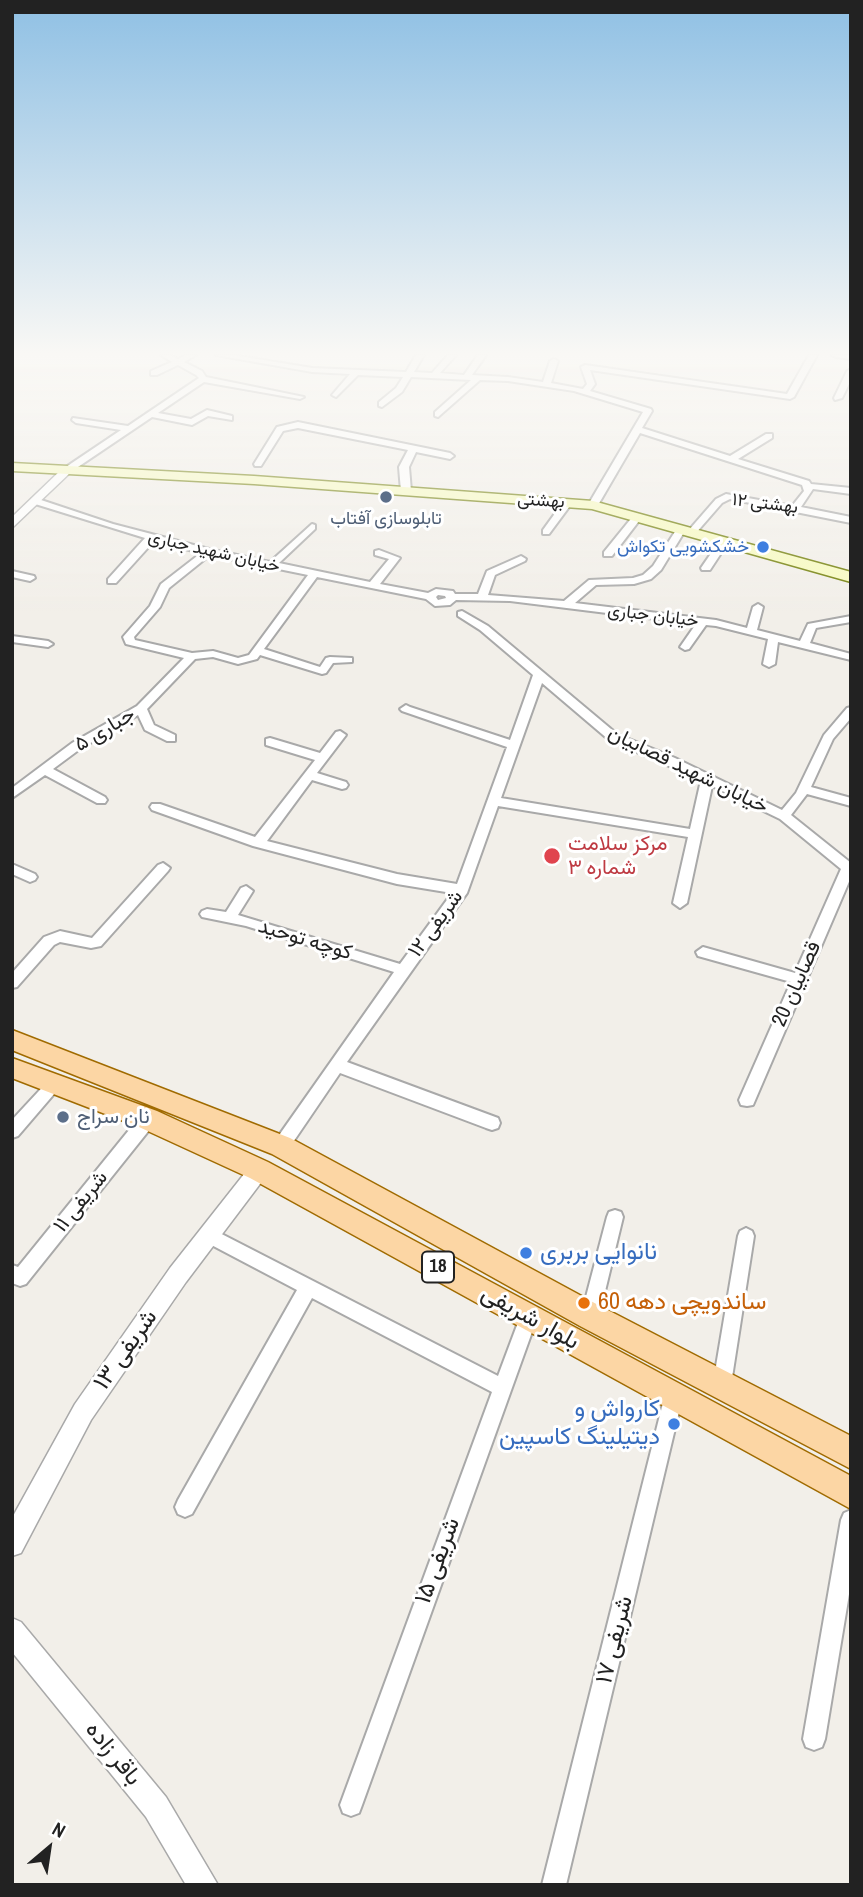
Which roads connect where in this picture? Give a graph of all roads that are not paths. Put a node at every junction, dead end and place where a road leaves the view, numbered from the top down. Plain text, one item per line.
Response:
1 (104, 444) edge
2 (271, 444) edge
3 (387, 444) edge
4 (628, 444) edge
5 (682, 444) edge
6 (757, 444) edge
7 (413, 449) junction
8 (450, 456) dead end
9 (731, 459) junction
10 (258, 464) dead end
11 (12, 467) edge
12 (66, 471) junction
13 (807, 486) junction
14 (407, 491) junction
15 (851, 491) edge
16 (35, 501) junction
17 (567, 503) junction
18 (593, 505) junction
19 (796, 508) junction
20 (637, 517) junction
21 (851, 520) edge
22 (12, 524) edge
23 (312, 527) dead end
24 (687, 531) junction
25 (547, 532) dead end
26 (152, 537) junction
27 (724, 541) junction
28 (208, 552) junction
29 (379, 553) dead end
30 (608, 554) dead end
31 (521, 559) dead end
32 (271, 566) junction
33 (706, 568) dead end
34 (12, 574) edge
35 (314, 574) junction
36 (851, 577) edge
37 (30, 578) dead end
38 (112, 581) dead end
39 (374, 584) junction
40 (482, 597) junction
41 (448, 601) junction
42 (566, 605) junction
43 (758, 607) dead end
44 (851, 619) edge
45 (703, 622) junction
46 (751, 632) junction
47 (774, 637) junction
48 (12, 639) edge
49 (48, 644) dead end
50 (804, 644) junction
51 (685, 647) dead end
52 (259, 650) junction
53 (192, 656) junction
54 (851, 657) edge
55 (348, 660) dead end
56 (769, 664) dead end
57 (539, 675) junction
58 (141, 708) junction
59 (406, 709) dead end
60 (851, 710) edge
61 (340, 735) dead end
62 (171, 738) dead end
63 (270, 742) dead end
64 (513, 745) junction
65 (323, 758) junction
66 (45, 770) junction
67 (310, 775) junction
68 (707, 780) junction
69 (342, 785) dead end
70 (804, 789) junction
71 (12, 794) edge
72 (101, 800) dead end
73 (495, 801) junction
74 (851, 802) edge
75 (156, 807) dead end
76 (783, 816) junction
77 (695, 834) junction
78 (258, 843) junction
79 (163, 868) dead end
80 (12, 869) edge
81 (850, 869) edge
82 (30, 877) dead end
83 (462, 890) junction
84 (246, 891) dead end
85 (680, 903) dead end
86 (207, 914) dead end
87 (229, 918) junction
88 (703, 952) dead end
89 (403, 970) junction
90 (798, 979) junction
91 (12, 983) edge
92 (12, 1040) edge
93 (25, 1063) edge
94 (337, 1065) junction
95 (55, 1083) junction
96 (747, 1100) dead end
97 (148, 1119) junction
98 (492, 1124) dead end
99 (12, 1131) edge
100 (281, 1146) junction
101 (259, 1170) junction
102 (615, 1217) dead end
103 (208, 1235) junction
104 (746, 1236) dead end
105 (15, 1280) edge
106 (308, 1287) junction
107 (590, 1316) junction
108 (528, 1318) junction
109 (722, 1384) junction
110 (501, 1387) junction
111 (674, 1395) junction
112 (851, 1453) edge
113 (851, 1493) edge
114 (186, 1507) dead end
115 (851, 1520) edge
116 (12, 1544) edge
117 (12, 1631) edge
118 (814, 1739) dead end
119 (351, 1804) dead end
120 (203, 1885) edge
121 (554, 1885) edge

1 - 12 street
2 - 10 street
3 - 7 street
4 - 18 street
5 - 9 street
6 - 9 street
7 - 8 street
7 - 14 street
9 - 13 street
11 - 12 main road, بهشتی
12 - 14 main road, بهشتی
12 - 16 street
13 - 15 street
13 - 19 street
14 - 17 main road, بهشتی
16 - 22 street
16 - 26 street, خیابان شهید جباری
17 - 18 main road, بهشتی
17 - 25 street
18 - 20 main road, بهشتی
19 - 21 street, بهشتی ۱۲
19 - 24 street, بهشتی ۱۲
20 - 24 main road, بهشتی
20 - 30 street
23 - 32 street
24 - 27 main road, بهشتی
24 - 42 street
26 - 28 street, خیابان شهید جباری
26 - 38 street
27 - 33 street
27 - 36 main road, بهشتی
28 - 32 street, خیابان شهید جباری
28 - 53 street
29 - 39 street
31 - 40 street
32 - 35 street, خیابان شهید جباری
34 - 37 street
35 - 39 street, خیابان شهید جباری
35 - 52 street
39 - 41 street, خیابان شهید جباری
40 - 41 street, خیابان جباری
40 - 42 street, خیابان جباری
41 - 57 street, خیابان شهید قصابیان
42 - 45 street, خیابان جباری
43 - 46 street
44 - 50 street
45 - 46 street, خیابان جباری
45 - 51 street
46 - 47 street, خیابان جباری
47 - 50 street, خیابان جباری
47 - 56 street
48 - 49 street
50 - 54 street, خیابان جباری
52 - 53 street
52 - 55 street
53 - 58 street, جباری ۵
57 - 64 street, شریفی ۱۲
57 - 68 street, خیابان شهید قصابیان
58 - 62 street
58 - 66 street, جباری ۵
59 - 64 street
60 - 70 street
61 - 65 street
63 - 65 street
64 - 73 street, شریفی ۱۲
65 - 67 street
66 - 71 street, جباری ۵
66 - 72 street
67 - 69 street
67 - 78 street
68 - 76 street, خیابان شهید قصابیان
68 - 77 street
70 - 74 street
70 - 76 street
73 - 77 street
73 - 83 street, شریفی ۱۲
75 - 78 street
76 - 81 street, خیابان شهید قصابیان
77 - 85 street
78 - 83 street
79 - 91 street
80 - 82 street
81 - 90 street, قصابیان 20
83 - 89 street, شریفی ۱۲
84 - 87 street
86 - 87 street, کوچه توحید
87 - 89 street, کوچه توحید
88 - 90 street
89 - 94 street, شریفی ۱۲
90 - 96 street, قصابیان 20
92 - 93 main road, بلوار شریفی / 18
93 - 95 main road, بلوار شریفی / 18
93 - 100 main road, بلوار شریفی / 18
94 - 98 street
94 - 100 street, شریفی ۱۲
95 - 97 main road, بلوار شریفی / 18
95 - 99 street
97 - 101 main road, بلوار شریفی / 18
97 - 105 street, شریفی ۱۱
100 - 107 main road, بلوار شریفی / 18
101 - 103 street, شریفی ۱۳
101 - 108 main road, بلوار شریفی / 18
102 - 107 street
103 - 106 street
103 - 116 street, شریفی ۱۳
104 - 109 street
106 - 110 street
106 - 114 street
107 - 109 main road, بلوار شریفی / 18
108 - 110 street, شریفی ۱۵
108 - 111 main road, بلوار شریفی / 18
109 - 112 main road, بلوار شریفی / 18
110 - 119 street, شریفی ۱۵
111 - 113 main road, بلوار شریفی / 18
111 - 121 street, شریفی ۱۷
115 - 118 street
117 - 120 street, باقر زاده

